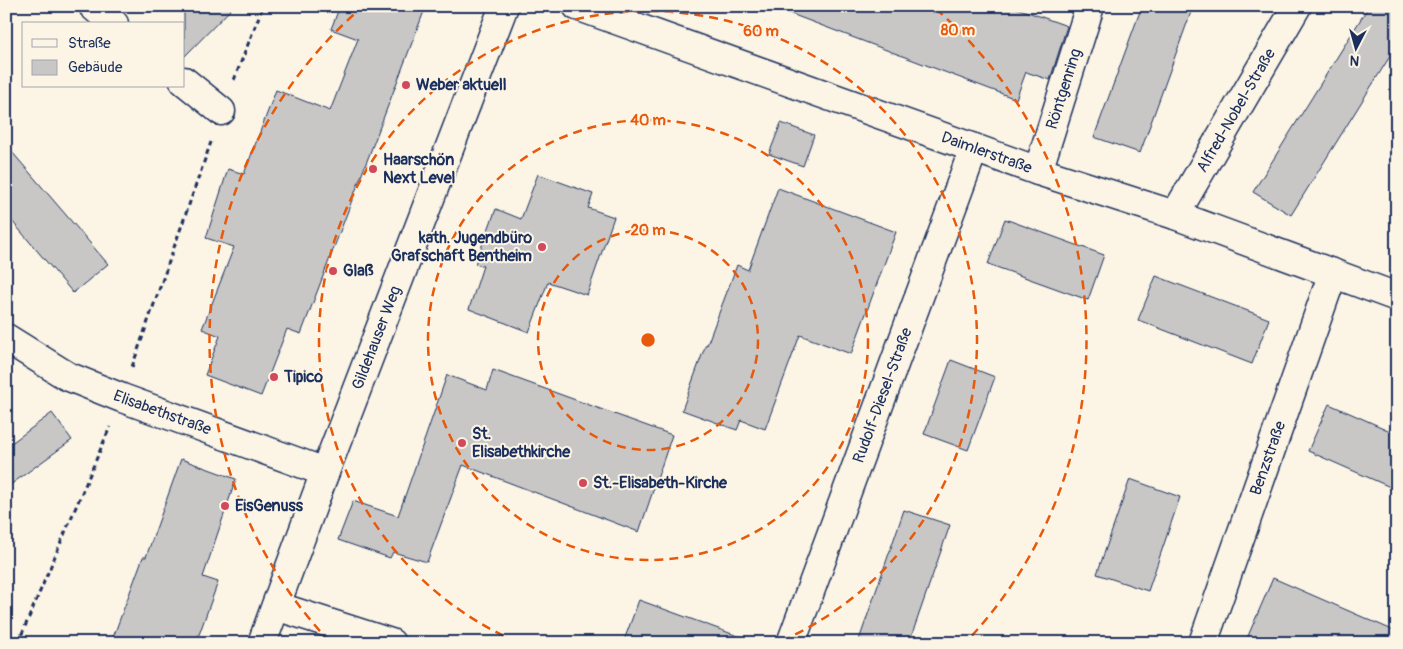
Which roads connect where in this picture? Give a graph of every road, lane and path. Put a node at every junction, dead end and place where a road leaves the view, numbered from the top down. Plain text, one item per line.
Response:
1 (93, 6) edge
2 (263, 6) edge
3 (504, 6) edge
4 (577, 6) edge
5 (1090, 6) edge
6 (1297, 6) edge
7 (112, 22) edge
8 (185, 82) edge
9 (221, 111) junction
10 (974, 148) junction
11 (1038, 171) junction
12 (1175, 215) junction
13 (1333, 273) junction
14 (1397, 297) edge
15 (6, 338) edge
16 (122, 398) junction
17 (325, 472) junction
18 (276, 606) junction
19 (18, 643) edge
20 (262, 643) edge
21 (392, 643) edge
22 (791, 643) edge
23 (1203, 643) edge

1 - 7 street
2 - 9 path
3 - 17 street, Gildehauser Weg
4 - 10 street, Daimlerstraße
5 - 11 street, Röntgenring
6 - 12 street, Alfred-Nobel-Straße
8 - 9 street
9 - 16 path
10 - 11 street, Daimlerstraße
10 - 22 street, Rudolf-Diesel-Straße
11 - 12 street, Daimlerstraße
12 - 13 street, Daimlerstraße
13 - 14 street, Daimlerstraße
13 - 23 street, Benzstraße
15 - 16 street, Elisabethstraße
16 - 17 street, Elisabethstraße
16 - 19 path
17 - 18 street, Gildehauser Weg
18 - 20 street, Gildehauser Weg
18 - 21 street

